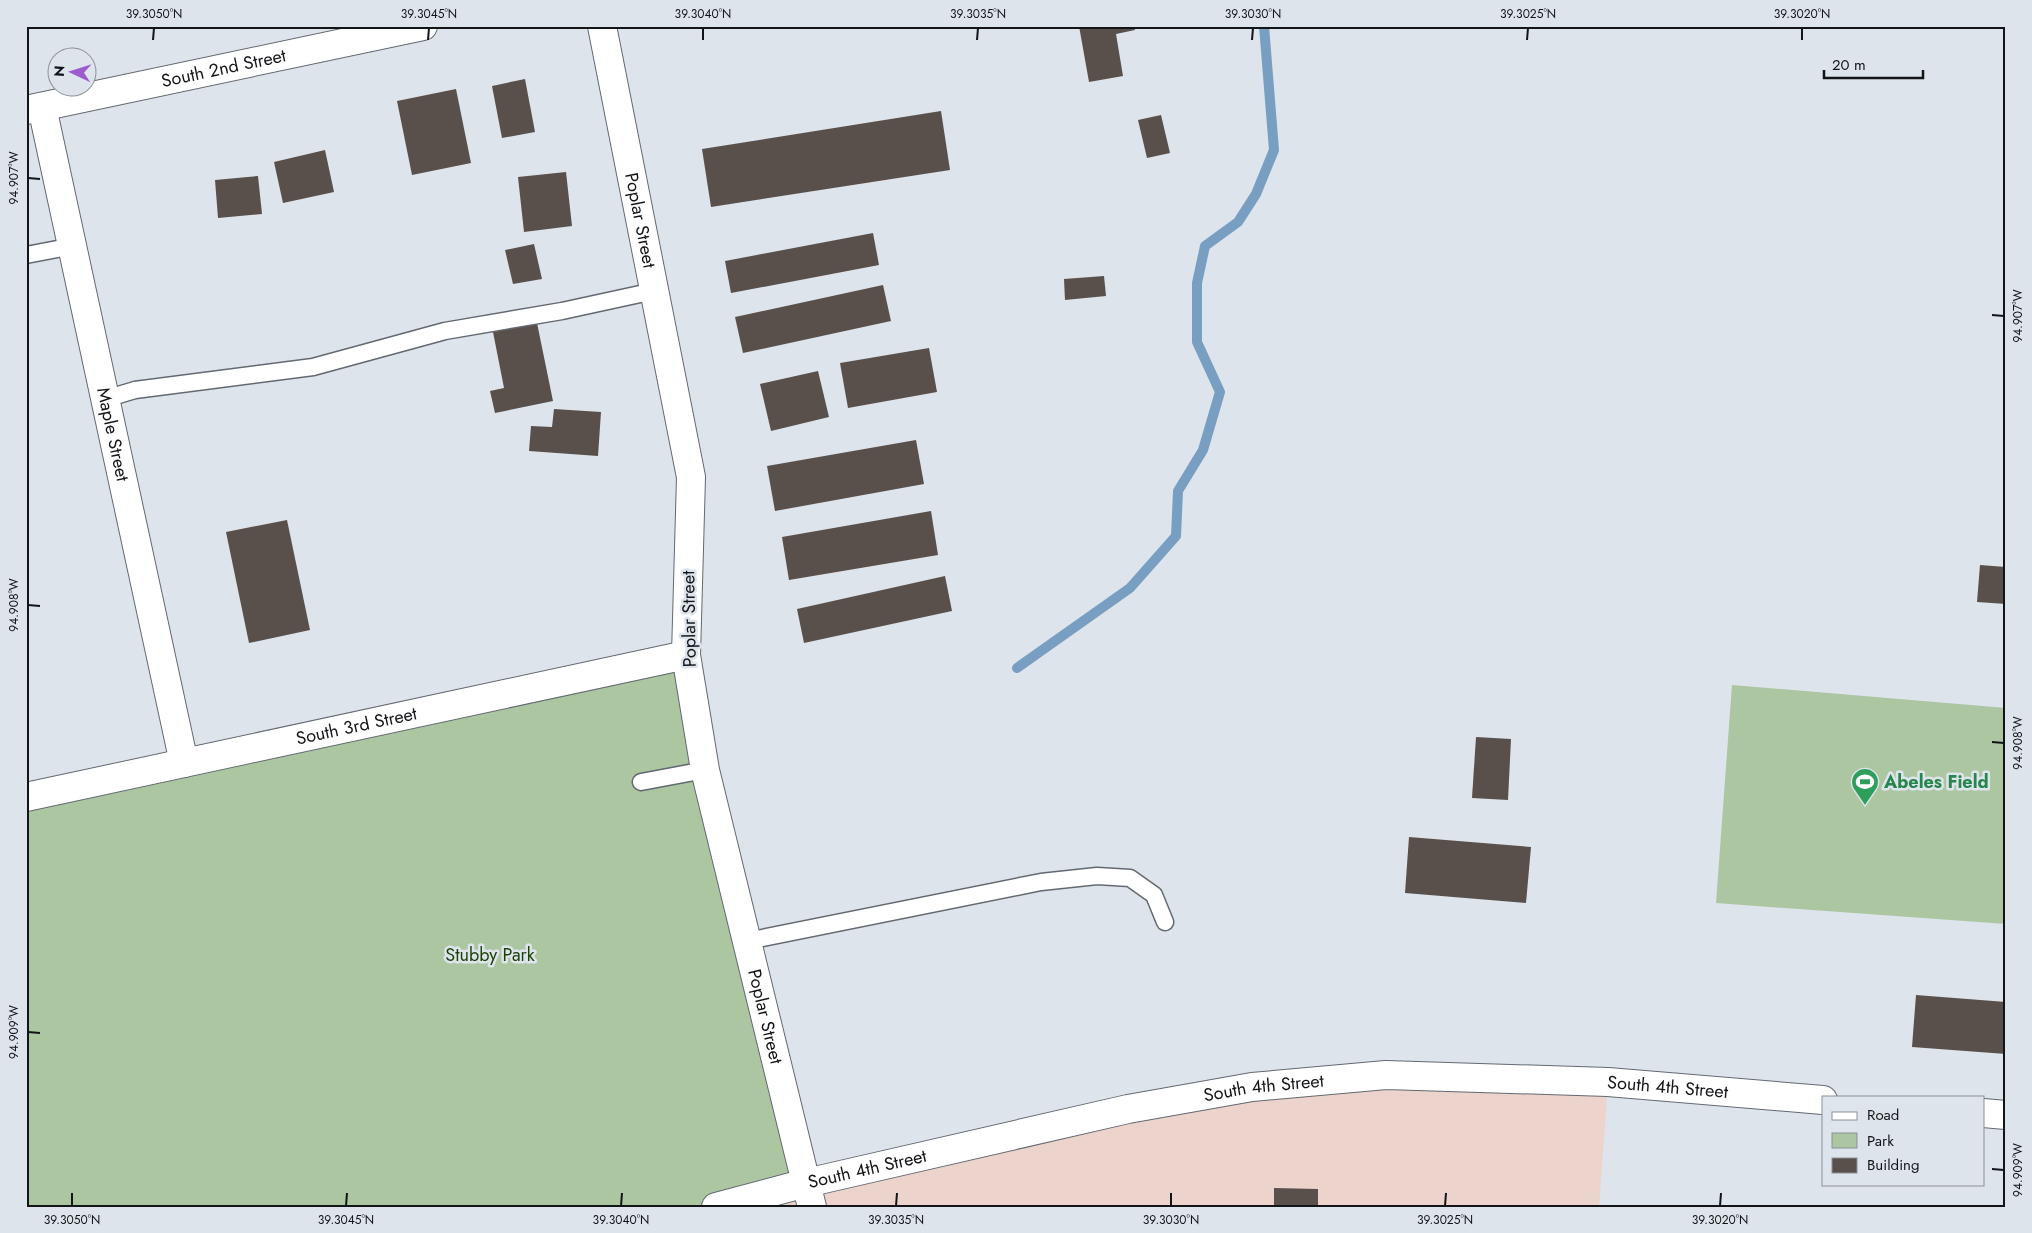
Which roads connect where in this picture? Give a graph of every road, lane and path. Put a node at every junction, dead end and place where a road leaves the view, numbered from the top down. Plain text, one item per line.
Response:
1 (423, 26) edge
2 (602, 26) edge
3 (34, 108) edge
4 (73, 246) junction
5 (26, 255) edge
6 (654, 291) junction
7 (105, 399) junction
8 (686, 655) junction
9 (184, 763) junction
10 (705, 770) junction
11 (641, 782) dead end
12 (26, 797) edge
13 (1165, 922) dead end
14 (747, 941) junction
15 (1822, 1100) edge
16 (1984, 1114) edge
17 (2006, 1115) edge
18 (809, 1195) edge
19 (716, 1207) edge

1 - 3 main road, South 2nd Street
2 - 6 main road, Poplar Street
3 - 4 main road, Maple Street
4 - 5 lane
4 - 7 main road, Maple Street
6 - 7 lane
6 - 8 main road, Poplar Street
7 - 9 main road, Maple Street
8 - 9 main road, South 3rd Street
8 - 10 main road, Poplar Street
9 - 12 main road, South 3rd Street
10 - 11 lane
10 - 14 main road, Poplar Street
13 - 14 lane
14 - 18 main road, Poplar Street
15 - 18 main road, South 4th Street
16 - 17 main road
18 - 19 main road, South 4th Street

